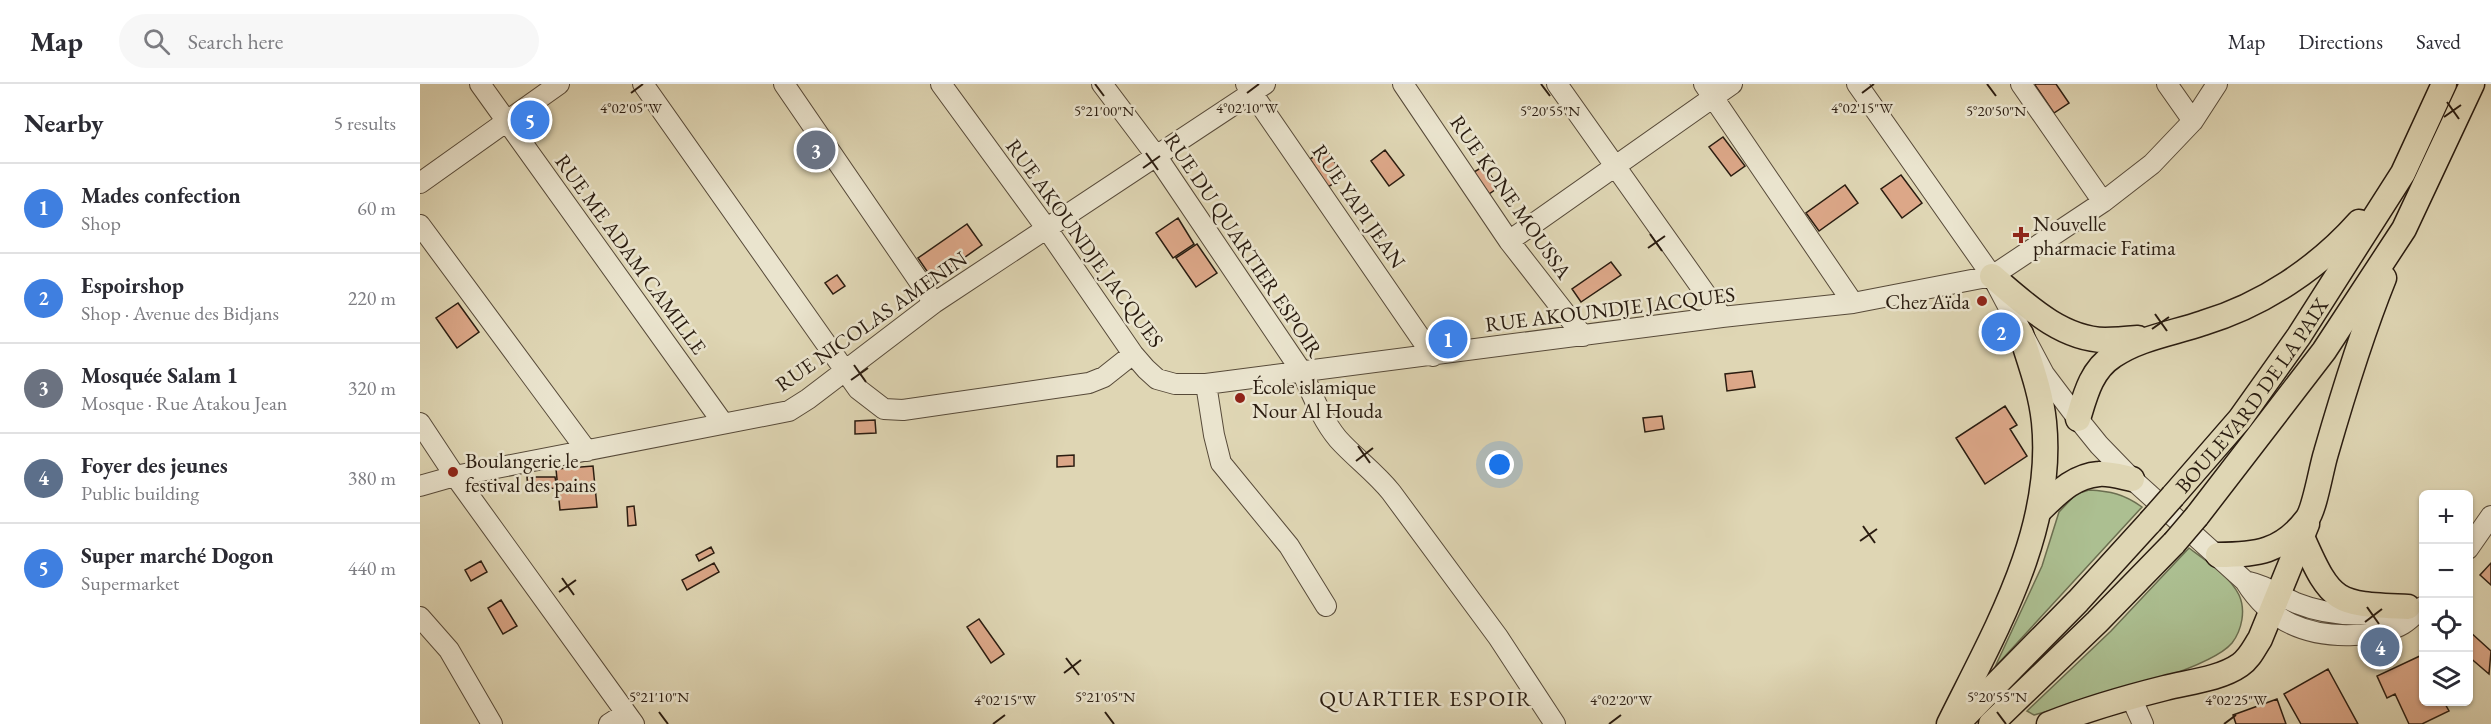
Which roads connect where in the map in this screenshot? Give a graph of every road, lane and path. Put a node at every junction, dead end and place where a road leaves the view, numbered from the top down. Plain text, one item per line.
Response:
1 (480, 84) edge
2 (559, 84) edge
3 (643, 84) edge
4 (784, 84) edge
5 (940, 84) edge
6 (1102, 84) edge
7 (1403, 84) edge
8 (1557, 84) edge
9 (1732, 84) edge
10 (1857, 84) edge
11 (2021, 84) edge
12 (2167, 84) edge
13 (2217, 84) edge
14 (2444, 84) edge
15 (2472, 84) edge
16 (1254, 87) edge
17 (1709, 91) edge
18 (2193, 121) junction
19 (505, 122) junction
20 (1157, 157) junction
21 (1615, 167) junction
22 (2403, 173) junction
23 (420, 183) edge
24 (2103, 202) junction
25 (420, 225) edge
26 (1047, 229) junction
27 (2404, 229) junction
28 (1509, 241) junction
29 (1992, 276) junction
30 (934, 303) junction
31 (1853, 303) junction
32 (1722, 317) junction
33 (2021, 334) junction
34 (1583, 336) junction
35 (2155, 337) junction
36 (1133, 354) junction
37 (1433, 356) junction
38 (846, 369) junction
39 (1302, 372) junction
40 (1206, 384) junction
41 (2078, 419) junction
42 (420, 423) edge
43 (723, 423) junction
44 (587, 451) junction
45 (455, 477) junction
46 (2132, 479) junction
47 (420, 486) edge
48 (2173, 505) junction
49 (2039, 511) junction
50 (2491, 516) edge
51 (2306, 528) junction
52 (2472, 544) edge
53 (2218, 555) junction
54 (2275, 604) junction
55 (1326, 606) dead end
56 (2418, 606) edge
57 (420, 617) edge
58 (2131, 697) junction
59 (630, 718) edge
60 (492, 724) edge
61 (609, 724) edge
62 (1555, 724) edge
63 (1949, 724) edge
64 (1957, 724) edge
65 (1991, 724) edge
66 (2049, 724) edge
67 (2143, 724) edge

1 - 19 street, RUE ME ADAM CAMILLE
2 - 19 street
3 - 38 street
4 - 30 street
5 - 26 street, RUE AKOUNDJE JACQUES
6 - 20 street, RUE DU QUARTIER ESPOIR
7 - 28 street, RUE KONE MOUSSA
8 - 21 street
9 - 17 street
10 - 29 street
11 - 24 street
12 - 18 street
13 - 18 street, RUE AKOUNDJE JACQUES
14 - 22 main road, BOULEVARD DE LA PAIX
15 - 27 main road, BOULEVARD DE LA PAIX
16 - 20 street, RUE NICOLAS AMENIN
16 - 37 street, RUE YAPI JEAN
17 - 21 street
17 - 31 street
18 - 24 street, RUE AKOUNDJE JACQUES
19 - 23 street
19 - 43 street, RUE ME ADAM CAMILLE
20 - 26 street, RUE NICOLAS AMENIN
20 - 39 street, RUE DU QUARTIER ESPOIR
21 - 28 street
21 - 32 street
22 - 35 main road
22 - 48 main road, BOULEVARD DE LA PAIX
24 - 29 street, RUE AKOUNDJE JACQUES
25 - 44 street
26 - 30 street, RUE NICOLAS AMENIN
26 - 36 street, RUE AKOUNDJE JACQUES
27 - 51 main road
27 - 65 main road, BOULEVARD DE LA PAIX, bridge
28 - 34 street, RUE KONE MOUSSA
29 - 31 street, RUE AKOUNDJE JACQUES
29 - 33 street
29 - 35 main road
30 - 38 street, RUE NICOLAS AMENIN
31 - 32 street, RUE AKOUNDJE JACQUES
32 - 34 street, RUE AKOUNDJE JACQUES
33 - 41 street
33 - 49 main road
34 - 37 street, RUE AKOUNDJE JACQUES
35 - 41 main road
36 - 38 street
36 - 40 street, RUE AKOUNDJE JACQUES
37 - 39 street, RUE AKOUNDJE JACQUES
38 - 43 street, RUE NICOLAS AMENIN
39 - 40 street, RUE AKOUNDJE JACQUES
39 - 62 street, RUE DU QUARTIER ESPOIR
40 - 55 street
41 - 46 street
42 - 45 street
43 - 44 street, RUE NICOLAS AMENIN
44 - 45 street, RUE NICOLAS AMENIN
45 - 47 street, RUE NICOLAS AMENIN
45 - 59 street
46 - 48 street
46 - 49 main road
48 - 53 street
48 - 64 main road, BOULEVARD DE LA PAIX, bridge
49 - 63 main road
50 - 52 street
51 - 53 main road
51 - 54 main road
51 - 56 main road
53 - 54 street
54 - 56 street
54 - 58 main road
57 - 60 street
58 - 66 main road
58 - 67 street
59 - 61 street

